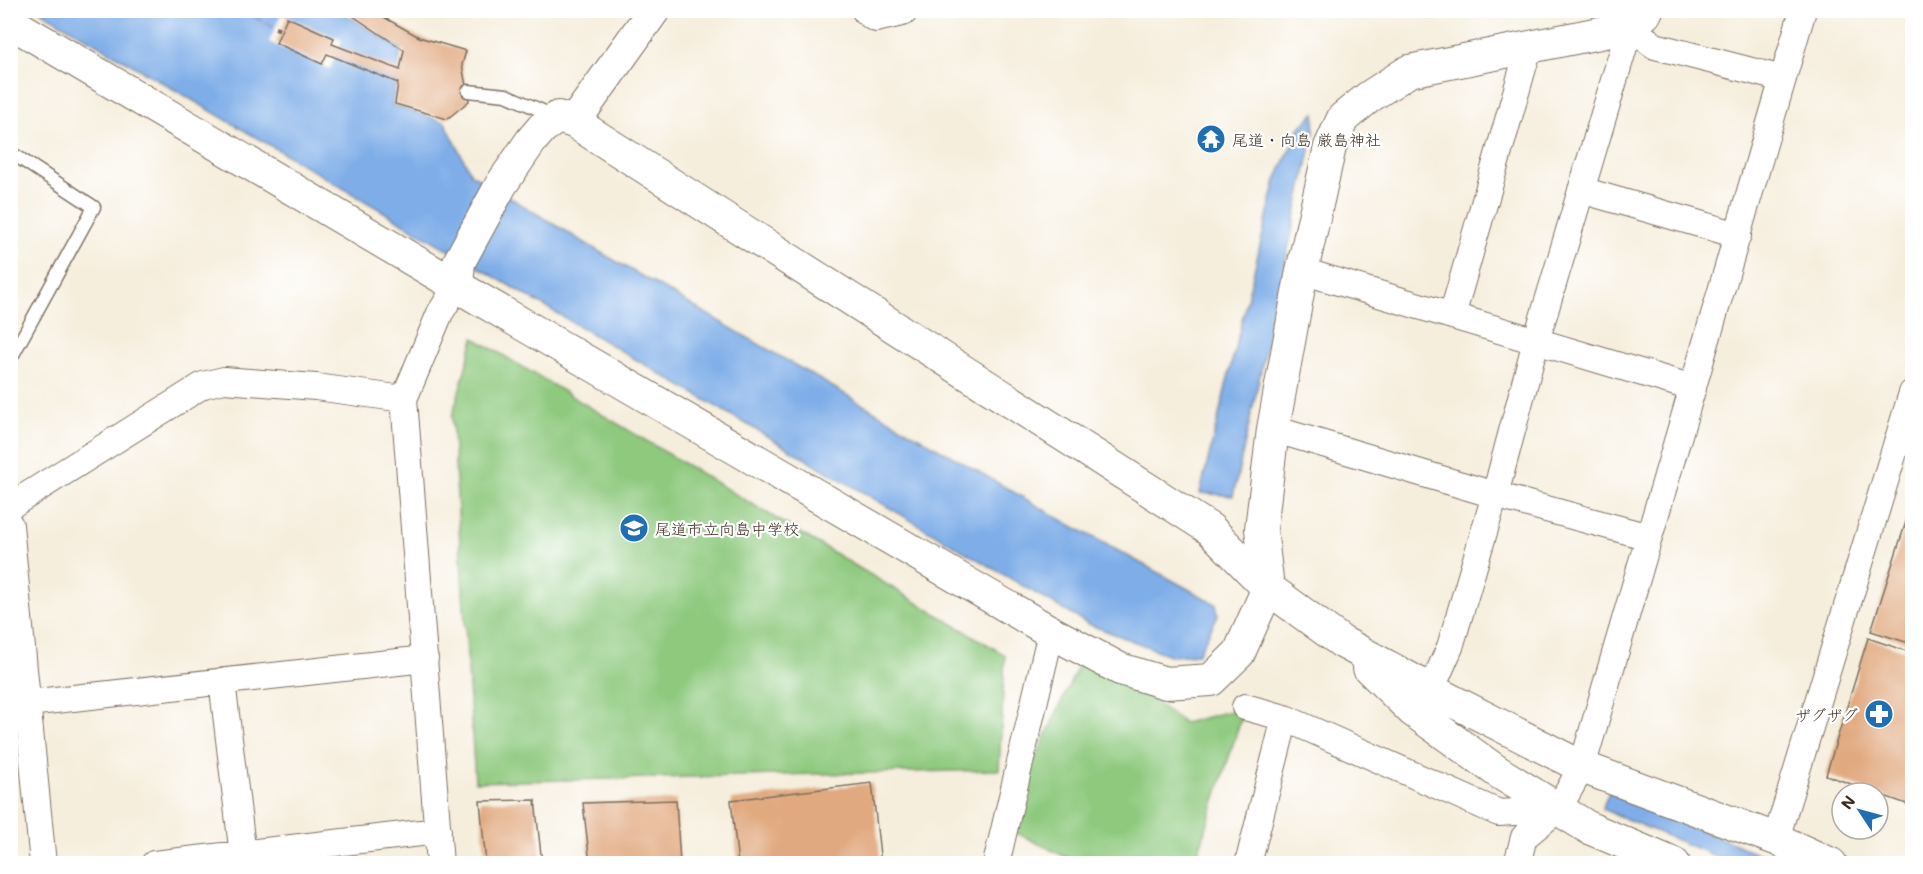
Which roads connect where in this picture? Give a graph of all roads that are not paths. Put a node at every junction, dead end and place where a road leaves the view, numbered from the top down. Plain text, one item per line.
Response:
1 (654, 10) edge
2 (868, 10) edge
3 (902, 10) edge
4 (1803, 10) edge
5 (1638, 19) edge
6 (10, 22) edge
7 (1529, 47) junction
8 (1783, 79) junction
9 (468, 91) dead end
10 (566, 120) junction
11 (10, 152) edge
12 (1581, 190) junction
13 (1738, 235) junction
14 (1302, 271) junction
15 (458, 274) junction
16 (1452, 316) junction
17 (1536, 341) junction
18 (10, 360) edge
19 (1693, 388) junction
20 (1912, 393) edge
21 (404, 399) junction
22 (1273, 429) junction
23 (1495, 495) junction
24 (10, 506) edge
25 (10, 525) edge
26 (1649, 537) junction
27 (1269, 588) junction
28 (1051, 632) junction
29 (424, 659) junction
30 (222, 681) junction
31 (1422, 701) junction
32 (28, 703) junction
33 (1245, 707) dead end
34 (1285, 718) junction
35 (1582, 767) junction
36 (1558, 809) junction
37 (438, 831) junction
38 (1776, 839) junction
39 (244, 858) edge
40 (44, 864) edge
41 (154, 864) edge
42 (440, 864) edge
43 (996, 864) edge
44 (1248, 864) edge
45 (1517, 864) edge
46 (1674, 864) edge
47 (1831, 864) edge

1 - 10 street
2 - 3 street
4 - 8 street
5 - 7 street
5 - 8 street
5 - 12 street
6 - 15 street
7 - 14 street
7 - 16 street
8 - 13 street
9 - 10 lane
10 - 15 street
10 - 27 street
11 - 18 lane
12 - 13 street
12 - 17 street
13 - 19 street
14 - 16 street
14 - 22 street
15 - 21 street
15 - 28 street
16 - 17 street
17 - 19 street
17 - 23 street
19 - 26 street
20 - 38 street
21 - 24 street
21 - 29 street
22 - 23 street
22 - 27 street
23 - 26 street
23 - 31 street
25 - 32 street
26 - 35 street
27 - 28 street
27 - 31 street
28 - 43 street
29 - 30 street
29 - 37 street
30 - 32 street
30 - 39 street
31 - 35 street
31 - 36 street
32 - 40 street
33 - 34 street
34 - 36 street
34 - 44 street
35 - 36 street
35 - 38 street
36 - 45 street
36 - 46 street
37 - 39 street
37 - 42 street
38 - 47 street
39 - 41 street

